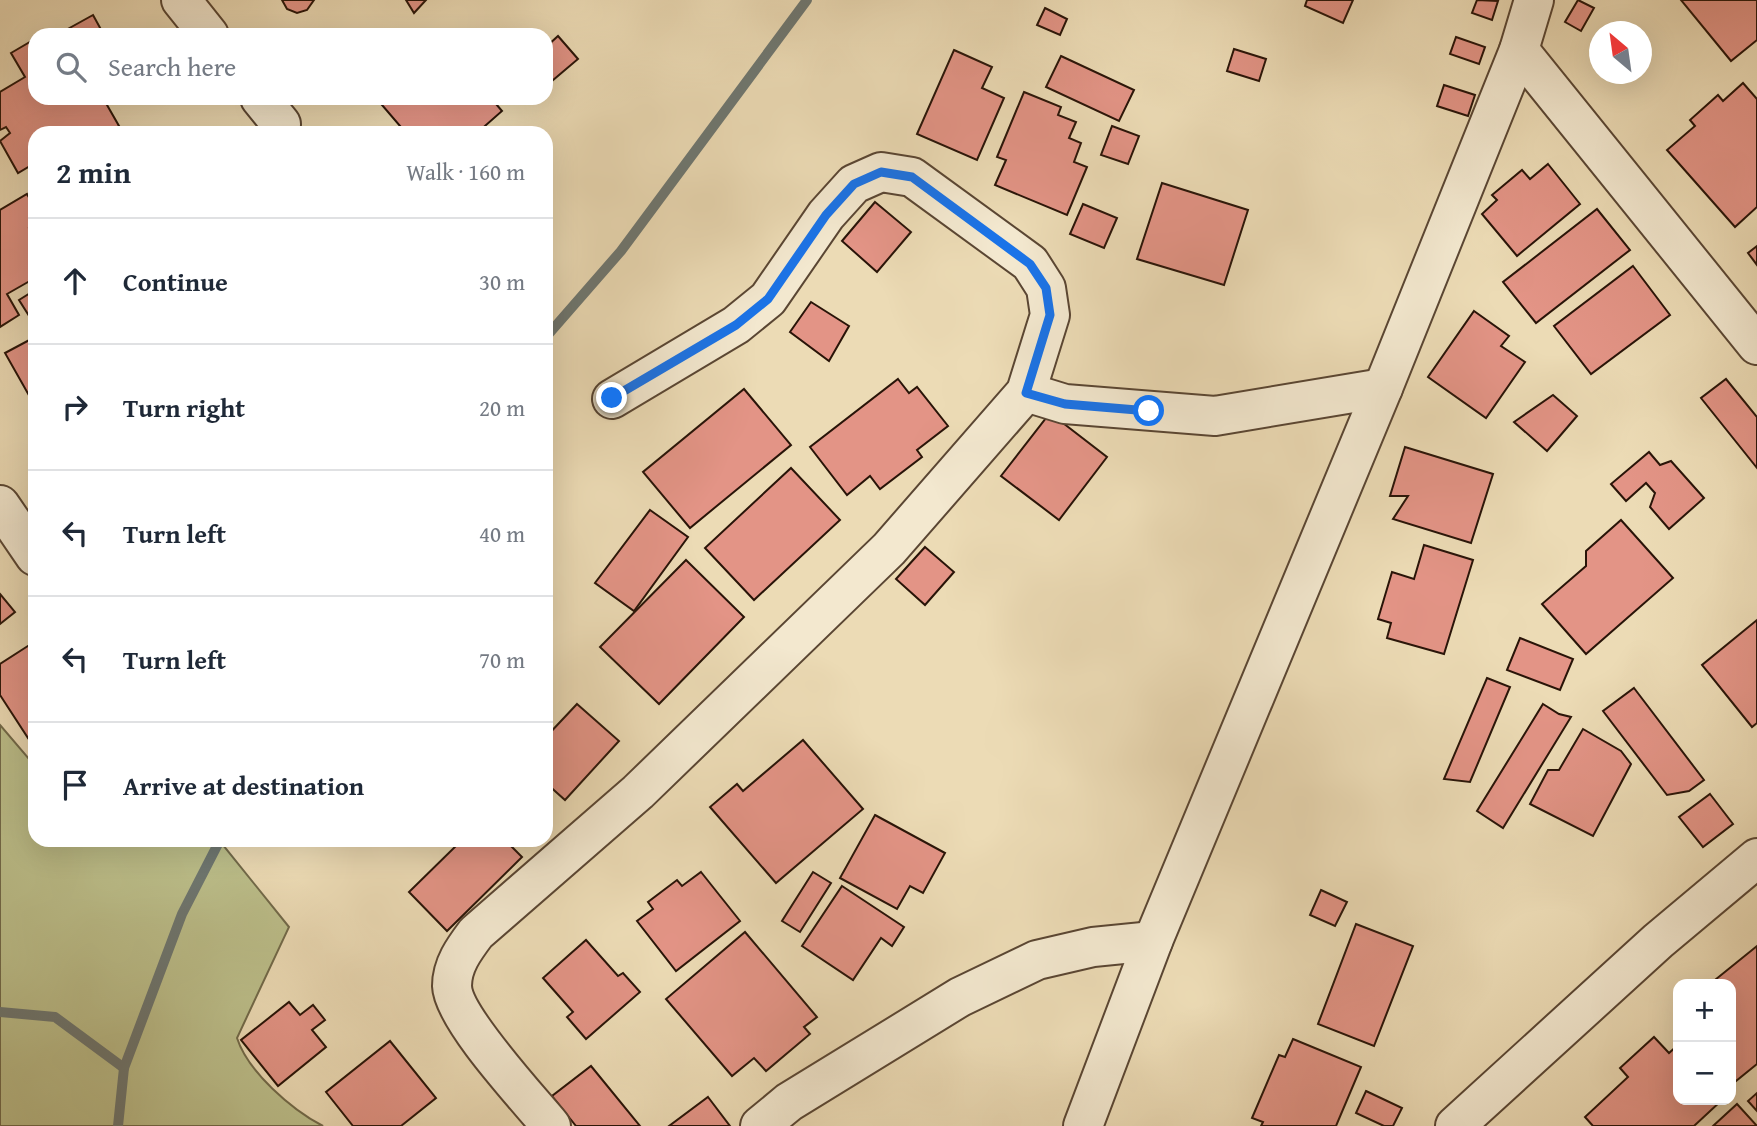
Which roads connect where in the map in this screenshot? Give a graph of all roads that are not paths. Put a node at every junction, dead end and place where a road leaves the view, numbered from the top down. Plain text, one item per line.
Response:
1 (181, 0) edge
2 (1534, 0) edge
3 (203, 28) edge
4 (1519, 50) junction
5 (1757, 345) edge
6 (1383, 388) junction
7 (1026, 393) junction
8 (612, 398) dead end
9 (0, 505) edge
10 (28, 546) edge
11 (1757, 858) edge
12 (1153, 941) junction
13 (551, 1126) edge
14 (760, 1126) edge
15 (1083, 1126) edge
16 (1455, 1126) edge

1 - 3 street
2 - 4 street
4 - 5 street
4 - 6 street
6 - 7 street
6 - 12 street
7 - 8 street
7 - 13 street
9 - 10 street
11 - 16 street
12 - 14 street
12 - 15 street

